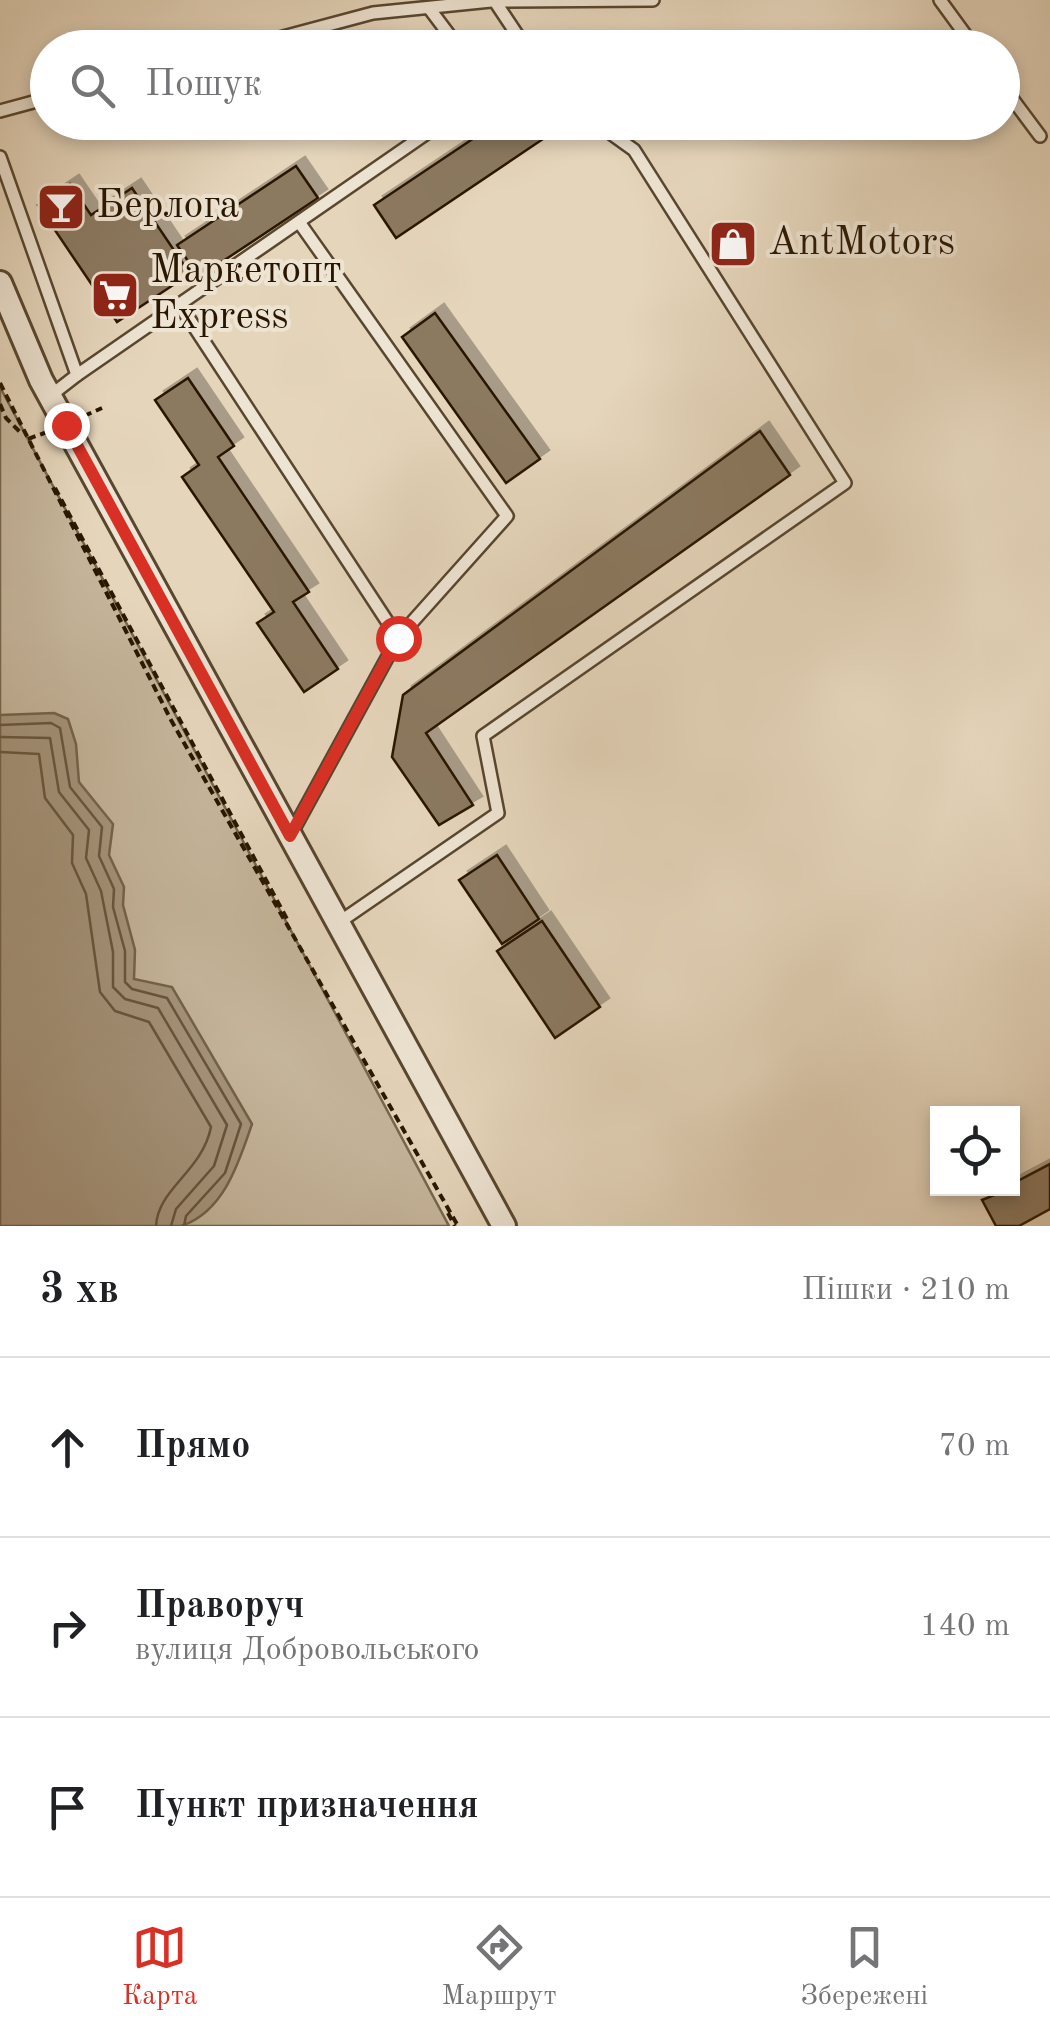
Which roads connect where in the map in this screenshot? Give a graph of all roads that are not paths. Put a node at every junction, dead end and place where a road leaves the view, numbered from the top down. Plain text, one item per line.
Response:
1 (364, 0) edge
2 (653, 0) edge
3 (940, 0) edge
4 (493, 1) edge
5 (429, 8) junction
6 (373, 13) junction
7 (309, 30) edge
8 (446, 30) edge
9 (513, 30) edge
10 (962, 30) edge
11 (30, 102) edge
12 (1020, 109) edge
13 (0, 110) edge
14 (1040, 136) dead end
15 (417, 140) edge
16 (620, 140) edge
17 (0, 157) edge
18 (299, 222) junction
19 (0, 283) edge
20 (180, 304) junction
21 (77, 375) junction
22 (50, 396) junction
23 (398, 638) junction
24 (290, 836) junction
25 (338, 923) junction
26 (504, 1226) edge

1 - 6 lane
2 - 4 lane
3 - 10 lane
4 - 5 lane
4 - 9 lane
5 - 6 lane
5 - 8 lane
6 - 7 lane
11 - 13 lane
12 - 14 lane
15 - 18 lane
16 - 25 lane
17 - 21 lane
18 - 20 lane
18 - 23 lane
19 - 22 street
20 - 21 lane
20 - 23 lane
21 - 22 lane
22 - 24 street
23 - 24 lane
24 - 25 street
25 - 26 street

